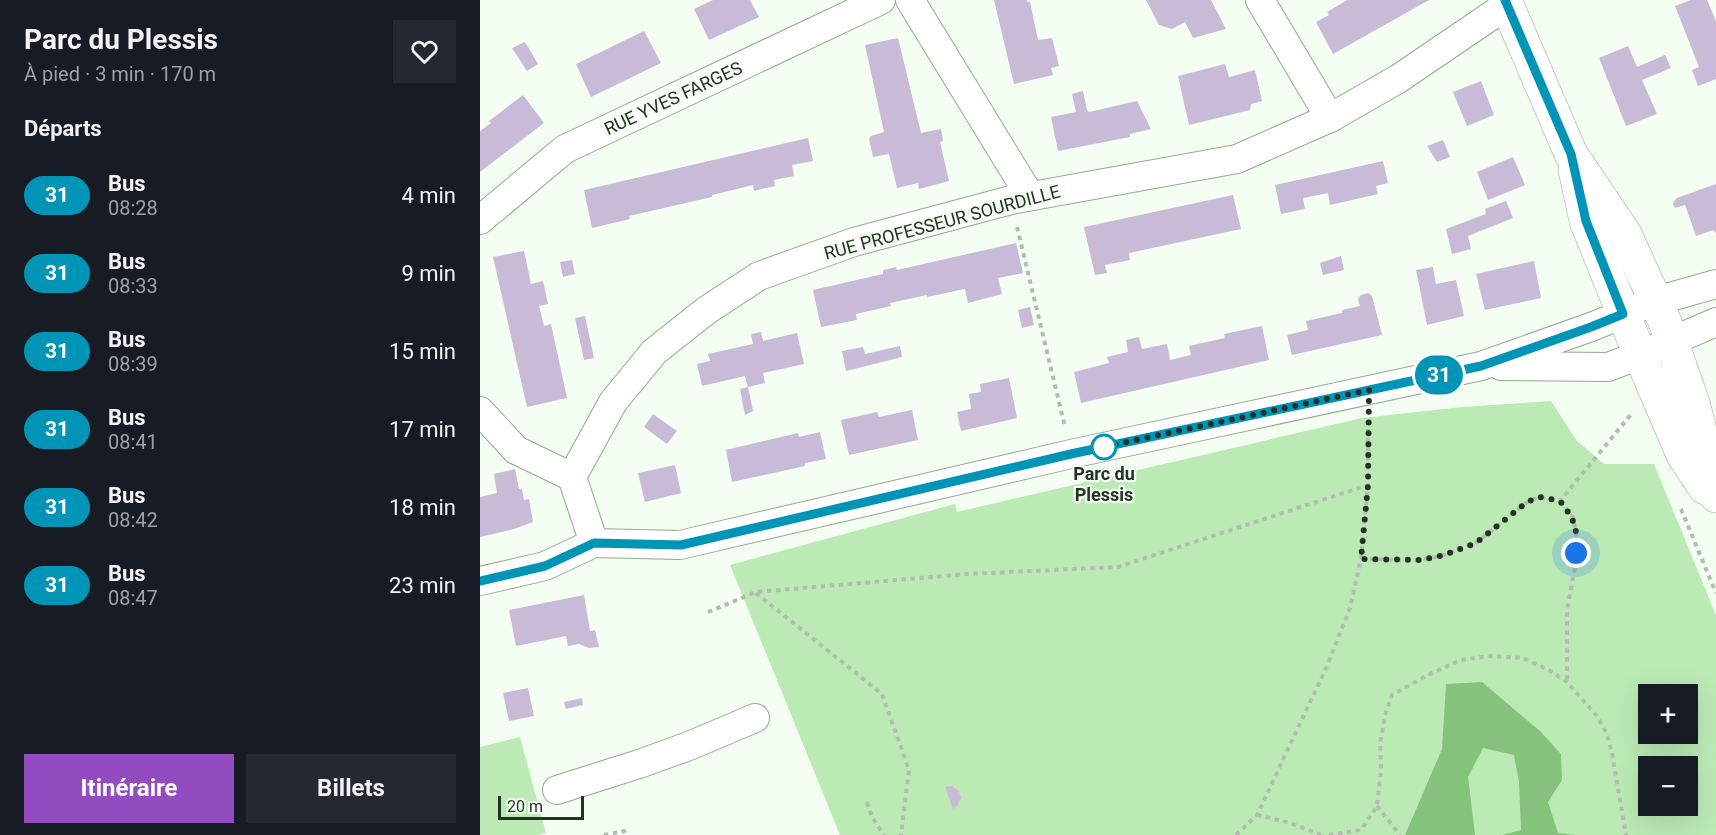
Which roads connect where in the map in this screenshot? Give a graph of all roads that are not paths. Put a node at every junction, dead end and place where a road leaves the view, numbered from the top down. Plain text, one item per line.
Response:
1 (881, 0) edge
2 (910, 0) edge
3 (1260, 0) edge
4 (1506, 3) edge
5 (1330, 118) junction
6 (1571, 154) junction
7 (1020, 198) junction
8 (480, 220) edge
9 (1716, 284) edge
10 (1656, 301) junction
11 (1623, 314) junction
12 (1716, 322) edge
13 (1672, 342) junction
14 (1640, 355) junction
15 (1481, 366) junction
16 (480, 411) edge
17 (572, 477) junction
18 (1716, 496) edge
19 (1716, 504) edge
20 (594, 543) junction
21 (480, 581) edge
22 (755, 718) dead end
23 (557, 790) dead end

1 - 8 street, RUE YVES FARGES
2 - 7 street
3 - 5 street
4 - 5 street, RUE PROFESSEUR SOURDILLE
4 - 6 main road
5 - 7 street, RUE PROFESSEUR SOURDILLE
6 - 10 main road
6 - 11 main road
7 - 17 street, RUE PROFESSEUR SOURDILLE
9 - 10 street
10 - 11 street
10 - 13 main road
11 - 14 main road
11 - 15 street
12 - 13 street
13 - 14 street
13 - 18 main road
14 - 15 street
14 - 19 main road
15 - 20 street
16 - 17 street
17 - 20 street
20 - 21 street
22 - 23 street

